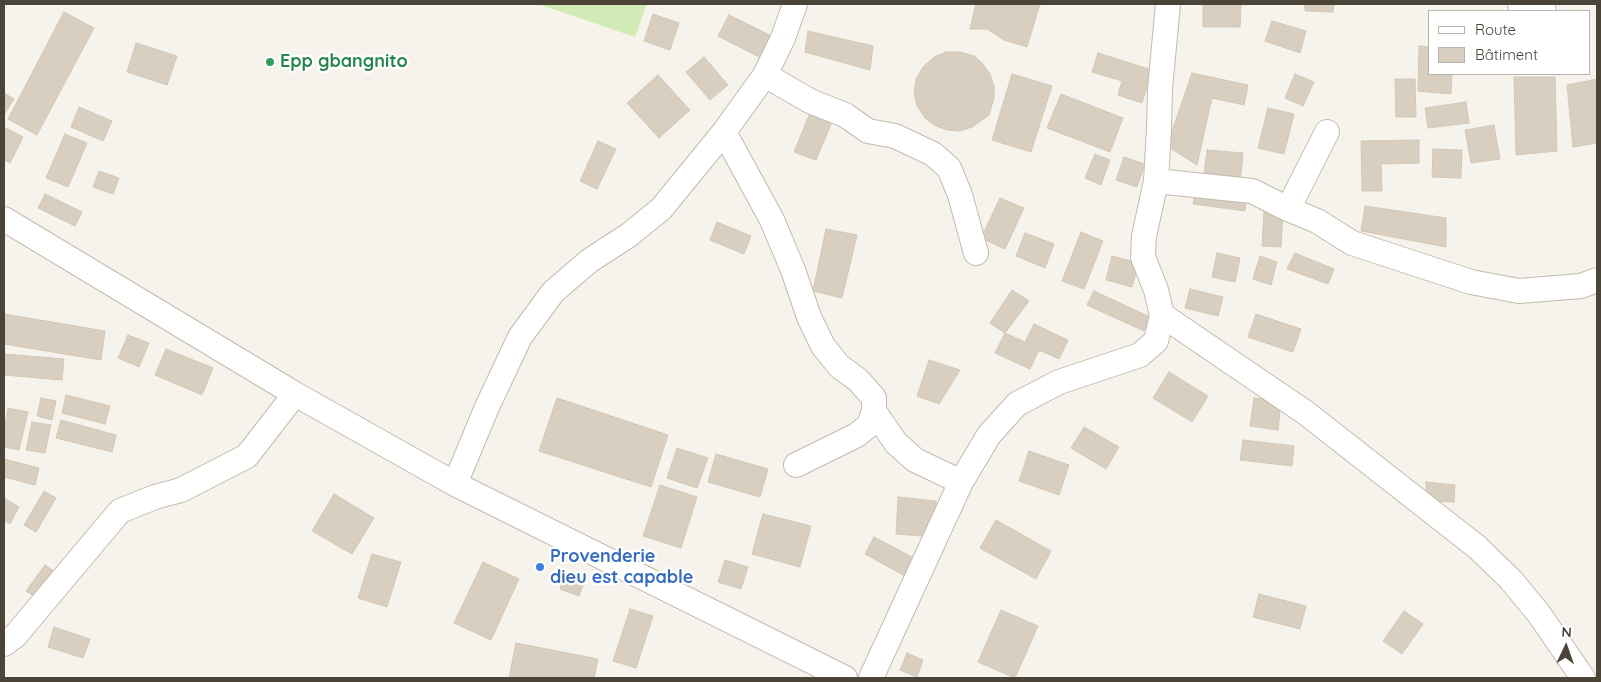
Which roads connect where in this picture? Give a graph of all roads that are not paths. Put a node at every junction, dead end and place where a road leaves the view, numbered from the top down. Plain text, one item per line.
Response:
1 (795, 4) edge
2 (1168, 4) edge
3 (1520, 4) edge
4 (1538, 10) edge
5 (765, 75) junction
6 (724, 132) junction
7 (1327, 132) dead end
8 (1156, 181) junction
9 (1288, 209) junction
10 (6, 226) edge
11 (976, 254) dead end
12 (1597, 280) edge
13 (1162, 315) junction
14 (295, 394) junction
15 (874, 411) junction
16 (796, 465) dead end
17 (961, 482) junction
18 (456, 484) junction
19 (4, 644) edge
20 (845, 678) edge
21 (871, 678) edge
22 (1583, 678) edge

1 - 5 street
2 - 8 street
3 - 4 street
5 - 6 street
5 - 11 street
6 - 15 street
6 - 18 street
7 - 9 street
8 - 9 street
8 - 13 street
9 - 12 street
10 - 14 street
13 - 17 street
13 - 22 street
14 - 18 street
14 - 19 street
15 - 16 street
15 - 17 street
17 - 21 street
18 - 20 street

